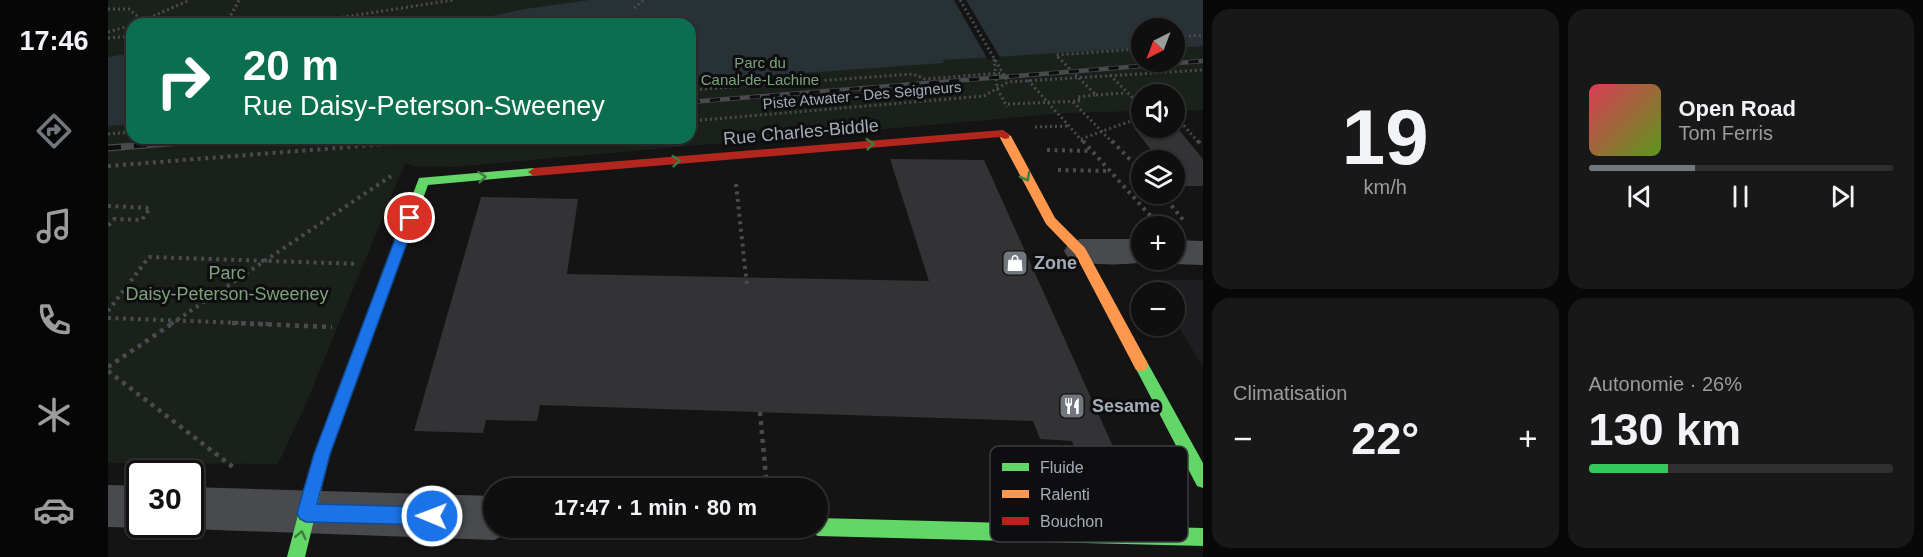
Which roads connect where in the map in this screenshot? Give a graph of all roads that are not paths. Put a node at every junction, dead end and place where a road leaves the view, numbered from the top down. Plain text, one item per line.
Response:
1 (1080, 251) junction
2 (1131, 251) edge
3 (1185, 252) edge
4 (1203, 253) edge
5 (1185, 446) edge
6 (1188, 452) edge
7 (1203, 480) edge
8 (108, 506) edge
9 (126, 507) edge
10 (204, 509) edge
11 (306, 513) junction
12 (483, 518) edge
13 (828, 527) edge
14 (990, 531) edge
15 (1188, 537) edge
16 (1203, 537) edge
17 (296, 557) edge

1 - 2 street
1 - 5 street
11 -> 1 street, Rue Charles-Biddle
3 - 4 street
6 - 7 street
8 - 9 street
10 - 11 street
11 - 12 street
17 -> 11 street
13 - 14 street
15 - 16 street

